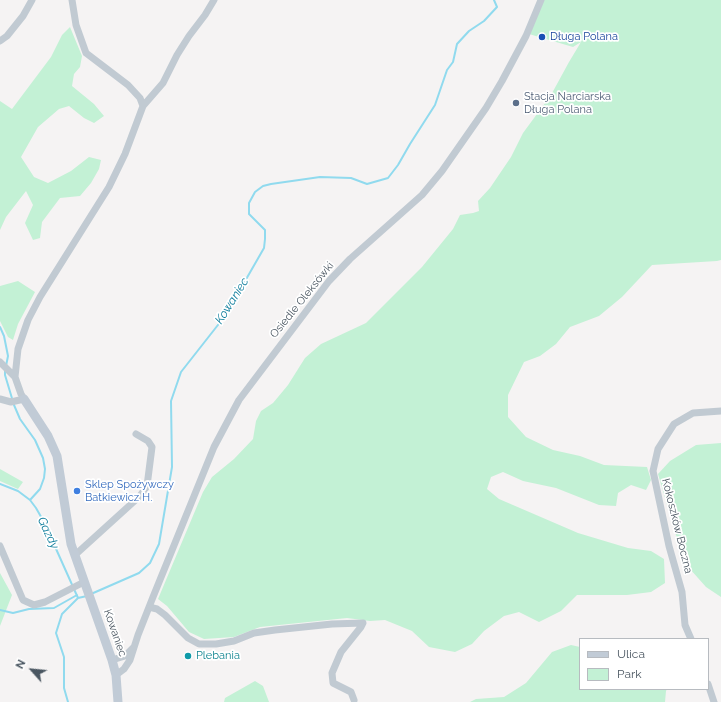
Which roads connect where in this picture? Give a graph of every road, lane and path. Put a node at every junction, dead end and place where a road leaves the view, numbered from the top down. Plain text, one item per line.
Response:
1 (32, 0) edge
2 (72, 0) edge
3 (214, 0) edge
4 (541, 0) edge
5 (0, 41) edge
6 (143, 106) junction
7 (0, 362) edge
8 (15, 377) junction
9 (0, 400) edge
10 (22, 400) junction
11 (721, 411) edge
12 (136, 434) dead end
13 (0, 546) edge
14 (75, 555) junction
15 (82, 584) junction
16 (149, 607) junction
17 (691, 638) edge
18 (134, 648) junction
19 (112, 660) junction
20 (116, 675) junction
21 (709, 687) edge
22 (354, 700) dead end
23 (118, 702) edge
24 (714, 702) edge

1 - 5 street
2 - 6 street
3 - 6 street
4 - 16 street, Osiedle Oleksówki
6 - 8 street
7 - 8 street
8 - 10 street
9 - 10 street
10 - 14 street, Kowaniec
11 - 17 street, Kokoszków Boczna
12 - 14 street
13 - 15 street
14 - 15 street, Kowaniec
15 - 19 street, Kowaniec
16 - 18 street, Osiedle Oleksówki
16 - 22 street
18 - 19 street
18 - 20 street, Osiedle Oleksówki
19 - 20 street, Kowaniec
20 - 23 street, Kowaniec
21 - 24 street

